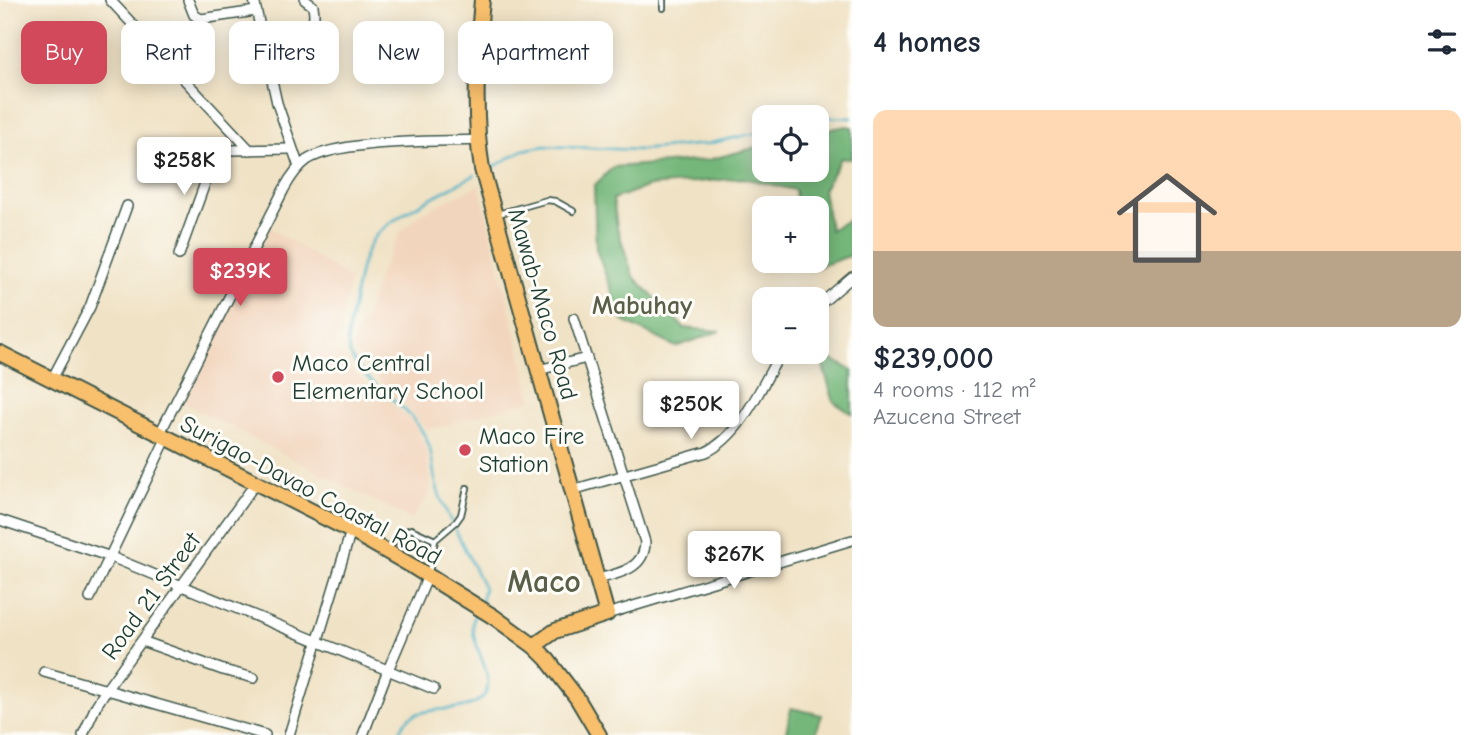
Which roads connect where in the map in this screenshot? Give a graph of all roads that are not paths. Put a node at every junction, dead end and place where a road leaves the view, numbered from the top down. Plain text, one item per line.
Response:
1 (110, 0) edge
2 (188, 0) edge
3 (254, 0) edge
4 (305, 0) edge
5 (482, 0) edge
6 (663, 0) edge
7 (663, 8) dead end
8 (256, 11) junction
9 (258, 21) edge
10 (313, 21) edge
11 (273, 84) edge
12 (479, 140) junction
13 (250, 149) junction
14 (291, 149) junction
15 (217, 150) junction
16 (161, 151) dead end
17 (299, 167) junction
18 (127, 206) dead end
19 (573, 211) dead end
20 (494, 215) junction
21 (179, 255) dead end
22 (852, 276) edge
23 (829, 296) edge
24 (574, 318) dead end
25 (0, 353) edge
26 (587, 358) junction
27 (774, 364) edge
28 (538, 370) junction
29 (52, 379) junction
30 (163, 437) junction
31 (624, 476) junction
32 (255, 484) junction
33 (467, 488) dead end
34 (572, 490) junction
35 (0, 520) edge
36 (351, 531) junction
37 (435, 540) junction
38 (852, 540) edge
39 (387, 551) junction
40 (111, 557) junction
41 (428, 576) junction
42 (597, 579) junction
43 (182, 587) junction
44 (90, 598) dead end
45 (607, 614) junction
46 (142, 641) junction
47 (317, 642) junction
48 (534, 646) junction
49 (388, 670) junction
50 (44, 672) dead end
51 (254, 678) dead end
52 (434, 689) dead end
53 (106, 690) junction
54 (594, 733) edge
55 (83, 735) edge
56 (265, 735) edge
57 (289, 735) edge
58 (363, 735) edge

1 - 13 street
2 - 8 street
3 - 8 street
4 - 10 street
5 - 12 main road, Mawab-Maco Road
6 - 7 lane
8 - 9 street
11 - 14 street
12 - 17 street
12 - 20 main road, Mawab-Maco Road
13 - 14 street
13 - 15 street
14 - 17 street
15 - 16 street
15 - 21 street
17 - 30 street
18 - 29 street
19 - 20 lane
20 - 28 main road, Mawab-Maco Road
22 - 23 street
24 - 26 street
25 - 29 main road, Surigao-Davao Coastal Road
26 - 28 street
26 - 31 street
27 - 31 street
28 - 34 main road, Mawab-Maco Road
29 - 30 main road, Surigao-Davao Coastal Road
30 - 32 main road, Surigao-Davao Coastal Road
30 - 40 street
31 - 34 street
31 - 42 street
32 - 36 main road, Surigao-Davao Coastal Road
32 - 43 street, Road 21 Street
33 - 37 lane
34 - 42 main road, Mawab-Maco Road
35 - 40 street
36 - 39 main road, Surigao-Davao Coastal Road
36 - 47 street
37 - 39 lane
37 - 41 lane
38 - 45 street
39 - 41 main road, Surigao-Davao Coastal Road
40 - 43 street
40 - 44 street
41 - 48 main road, Surigao-Davao Coastal Road
41 - 49 street
42 - 45 main road, Mawab-Maco Road
43 - 46 street, Road 21 Street
43 - 47 street
45 - 48 main road
46 - 51 street
46 - 53 street, Road 21 Street
47 - 49 street
47 - 57 street
48 - 54 main road, Surigao-Davao Coastal Road
49 - 52 street
49 - 58 street
50 - 53 street
53 - 55 street, Road 21 Street
53 - 56 street

